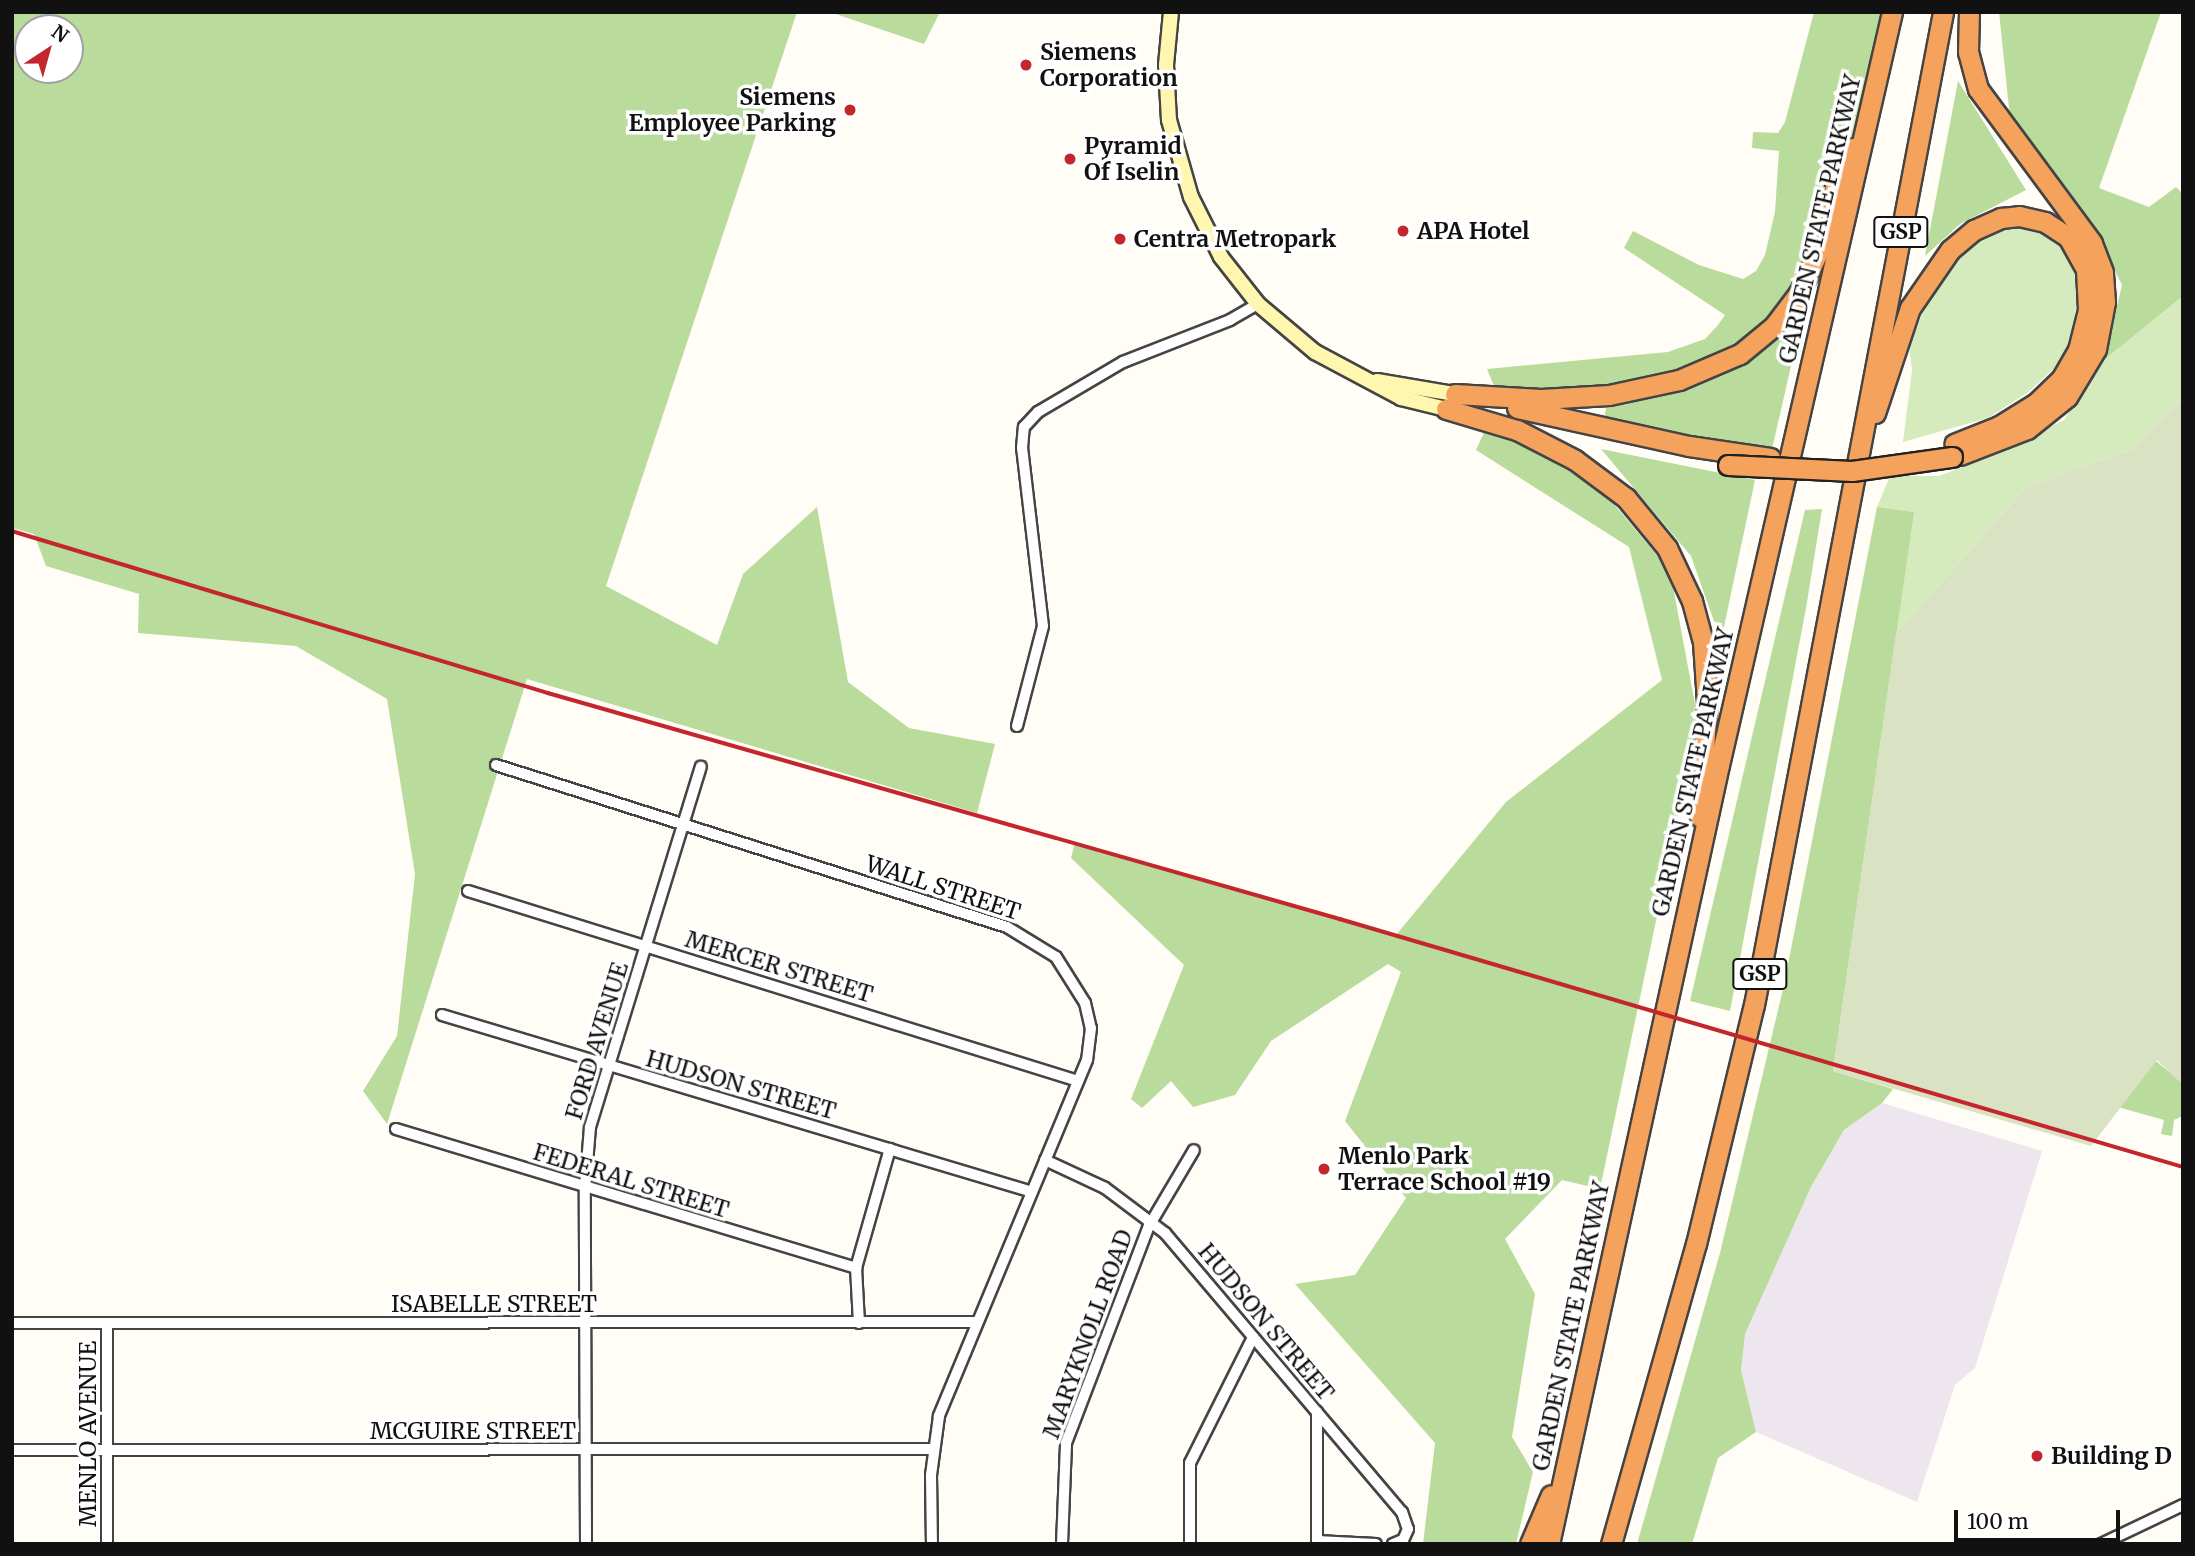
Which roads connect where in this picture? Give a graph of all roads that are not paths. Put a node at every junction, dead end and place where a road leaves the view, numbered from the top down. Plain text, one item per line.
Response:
1 (1171, 12) edge
2 (1892, 12) edge
3 (1943, 12) edge
4 (1969, 12) edge
5 (1871, 107) junction
6 (1258, 304) junction
7 (1450, 401) junction
8 (1953, 450) junction
9 (1858, 453) junction
10 (1017, 726) dead end
11 (496, 765) dead end
12 (701, 767) dead end
13 (683, 827) junction
14 (1700, 850) junction
15 (468, 891) dead end
16 (646, 946) junction
17 (442, 1015) dead end
18 (608, 1066) junction
19 (1078, 1080) junction
20 (396, 1129) dead end
21 (890, 1149) junction
22 (1194, 1150) dead end
23 (1045, 1160) junction
24 (585, 1188) junction
25 (1029, 1191) junction
26 (1152, 1221) junction
27 (856, 1268) junction
28 (976, 1322) junction
29 (12, 1323) edge
30 (107, 1323) junction
31 (586, 1323) junction
32 (859, 1323) junction
33 (1253, 1337) junction
34 (1317, 1412) junction
35 (933, 1449) junction
36 (12, 1450) edge
37 (107, 1450) junction
38 (586, 1450) junction
39 (1567, 1459) junction
40 (2183, 1505) edge
41 (1317, 1542) edge
42 (107, 1544) edge
43 (586, 1544) edge
44 (932, 1544) edge
45 (1062, 1544) edge
46 (1190, 1544) edge
47 (1375, 1544) edge
48 (1393, 1544) edge
49 (1530, 1544) edge
50 (1549, 1544) edge
51 (1611, 1544) edge
52 (2101, 1544) edge

1 - 6 street
2 - 5 highway, GARDEN STATE PARKWAY / GSP
3 - 9 highway, GSP
4 - 8 highway
5 - 7 highway
5 - 14 highway, GARDEN STATE PARKWAY / GSP
6 - 7 street
6 - 10 street
7 - 8 highway
7 - 14 highway
8 - 9 highway
9 - 51 highway, GSP
11 - 13 street, WALL STREET
12 - 13 street, FORD AVENUE
13 - 16 street, FORD AVENUE
13 - 19 street, WALL STREET
14 - 39 highway, GARDEN STATE PARKWAY / GSP
15 - 16 street, MERCER STREET
16 - 18 street, FORD AVENUE
16 - 19 street, MERCER STREET
17 - 18 street, HUDSON STREET
18 - 21 street, HUDSON STREET
18 - 24 street, FORD AVENUE
19 - 23 street, WALL STREET
20 - 24 street, FEDERAL STREET
21 - 25 street, HUDSON STREET
21 - 27 street
22 - 26 street, MARYKNOLL ROAD
23 - 25 street, WALL STREET
23 - 26 street, HUDSON STREET
24 - 27 street, FEDERAL STREET
24 - 31 street, FORD AVENUE
25 - 28 street, WALL STREET
26 - 33 street, HUDSON STREET
26 - 45 street, MARYKNOLL ROAD
27 - 32 street
28 - 32 street, ISABELLE STREET
28 - 35 street, WALL STREET
29 - 30 street, ISABELLE STREET
30 - 31 street, ISABELLE STREET
30 - 37 street, MENLO AVENUE
31 - 32 street, ISABELLE STREET
31 - 38 street, FORD AVENUE
33 - 34 street, HUDSON STREET
33 - 46 street
34 - 41 street
34 - 48 street, HUDSON STREET
35 - 38 street, MCGUIRE STREET
35 - 44 street, WALL STREET
36 - 37 street, MCGUIRE STREET
37 - 38 street, MCGUIRE STREET
37 - 42 street, MENLO AVENUE
38 - 43 street, FORD AVENUE
39 - 49 highway
39 - 50 highway, GARDEN STATE PARKWAY / GSP
40 - 52 street
41 - 47 street

